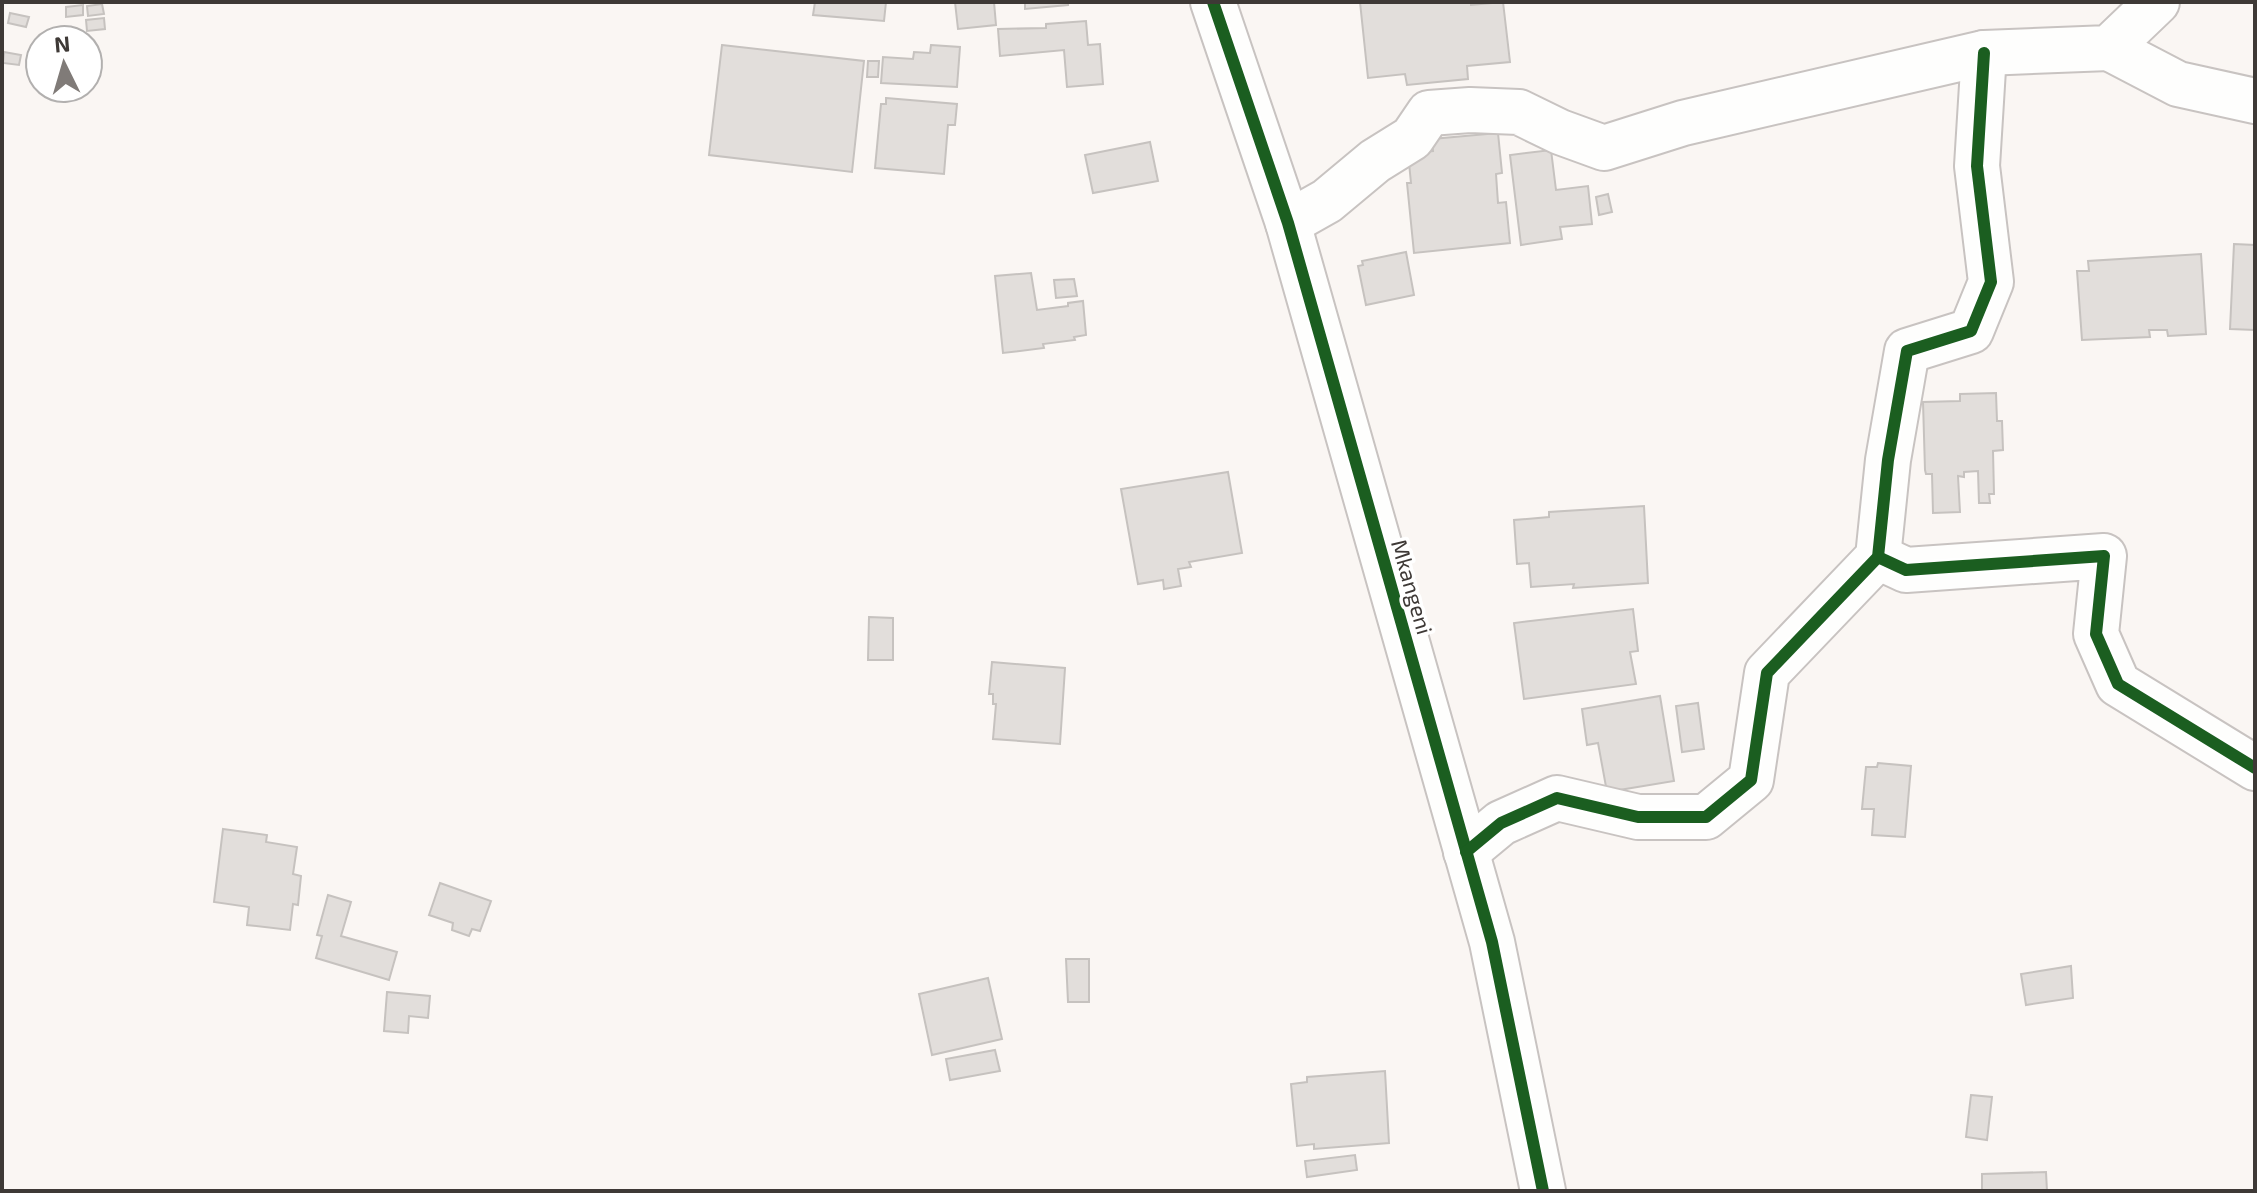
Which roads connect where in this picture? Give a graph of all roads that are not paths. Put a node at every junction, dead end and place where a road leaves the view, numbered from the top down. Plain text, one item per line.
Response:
1 (1213, 2) edge
2 (2157, 2) edge
3 (2109, 48) junction
4 (1984, 53) junction
5 (2255, 101) edge
6 (1288, 223) junction
7 (1878, 557) junction
8 (2255, 768) edge
9 (1466, 852) junction
10 (1543, 1191) edge

1 - 6 street, Mkangeni
2 - 3 street
3 - 4 street
3 - 5 street
4 - 6 street
4 - 7 street
6 - 9 street, Mkangeni
7 - 8 street
7 - 9 street
9 - 10 street, Mkangeni

